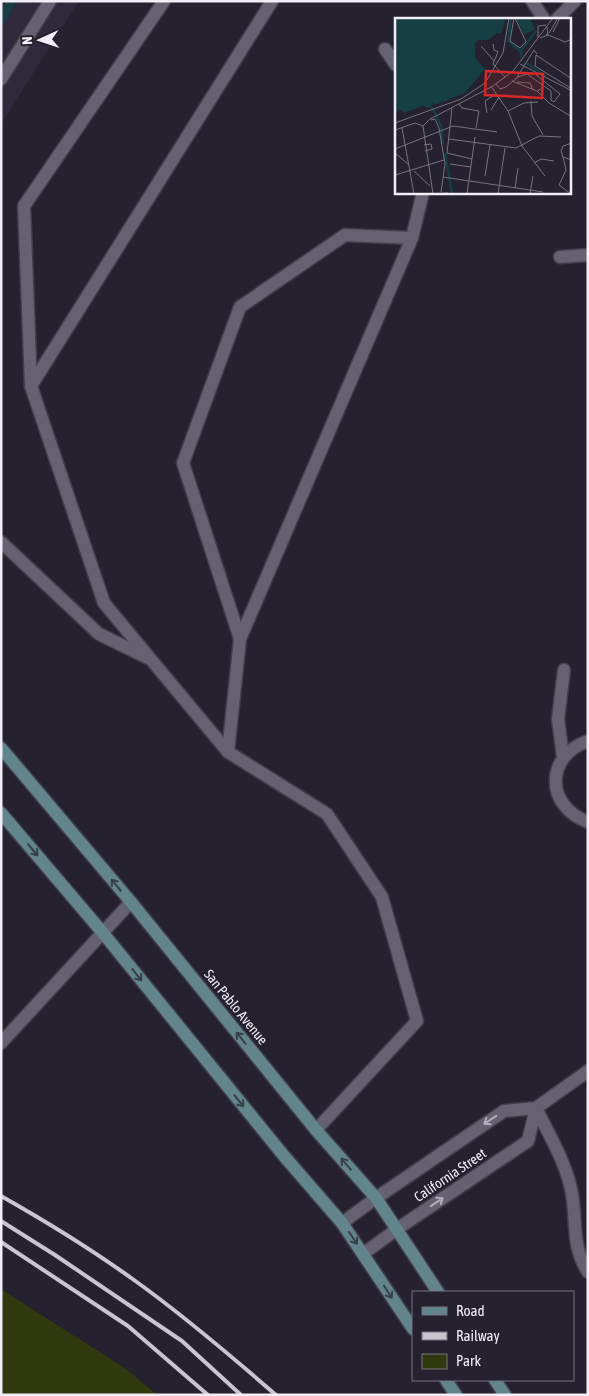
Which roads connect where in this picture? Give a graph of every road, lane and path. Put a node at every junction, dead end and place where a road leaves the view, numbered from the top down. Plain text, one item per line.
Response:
1 (50, 1) edge
2 (164, 1) edge
3 (272, 1) edge
4 (532, 1) edge
5 (575, 1) edge
6 (543, 18) edge
7 (558, 18) edge
8 (385, 49) dead end
9 (395, 64) edge
10 (1, 80) edge
11 (423, 194) edge
12 (412, 238) junction
13 (588, 255) edge
14 (560, 257) dead end
15 (30, 386) junction
16 (1, 542) edge
17 (240, 639) junction
18 (152, 660) junction
19 (564, 670) dead end
20 (588, 741) edge
21 (1, 748) edge
22 (228, 752) junction
23 (563, 757) junction
24 (1, 813) edge
25 (588, 822) edge
26 (131, 902) junction
27 (103, 933) junction
28 (1, 1043) edge
29 (588, 1071) edge
30 (536, 1108) junction
31 (316, 1130) junction
32 (376, 1198) junction
33 (342, 1223) junction
34 (397, 1229) junction
35 (363, 1254) junction
36 (588, 1272) edge
37 (437, 1291) edge
38 (412, 1328) edge
39 (447, 1381) edge
40 (496, 1381) edge
41 (456, 1395) edge
42 (505, 1395) edge

1 - 10 street
2 - 15 street
3 - 15 street
4 - 6 street
5 - 7 street
8 - 9 street
11 - 12 street
12 - 17 street
12 - 17 street
13 - 14 street
15 - 18 street
16 - 18 street
17 - 22 street
18 - 22 street
19 - 23 street
20 - 23 street
26 -> 21 main road, San Pablo Avenue
22 - 31 street
23 - 25 street
24 -> 27 main road
26 - 27 street
31 -> 26 main road, San Pablo Avenue
27 - 28 street
27 -> 33 main road
29 - 30 street
30 -> 32 street, California Street
34 -> 30 street, California Street
30 - 36 street
32 -> 31 main road, San Pablo Avenue
32 - 33 street, California Street
32 - 34 main road, San Pablo Avenue
33 -> 35 main road
34 - 35 street, California Street
34 - 37 main road, San Pablo Avenue
35 -> 38 main road
39 - 41 main road
40 - 42 main road

